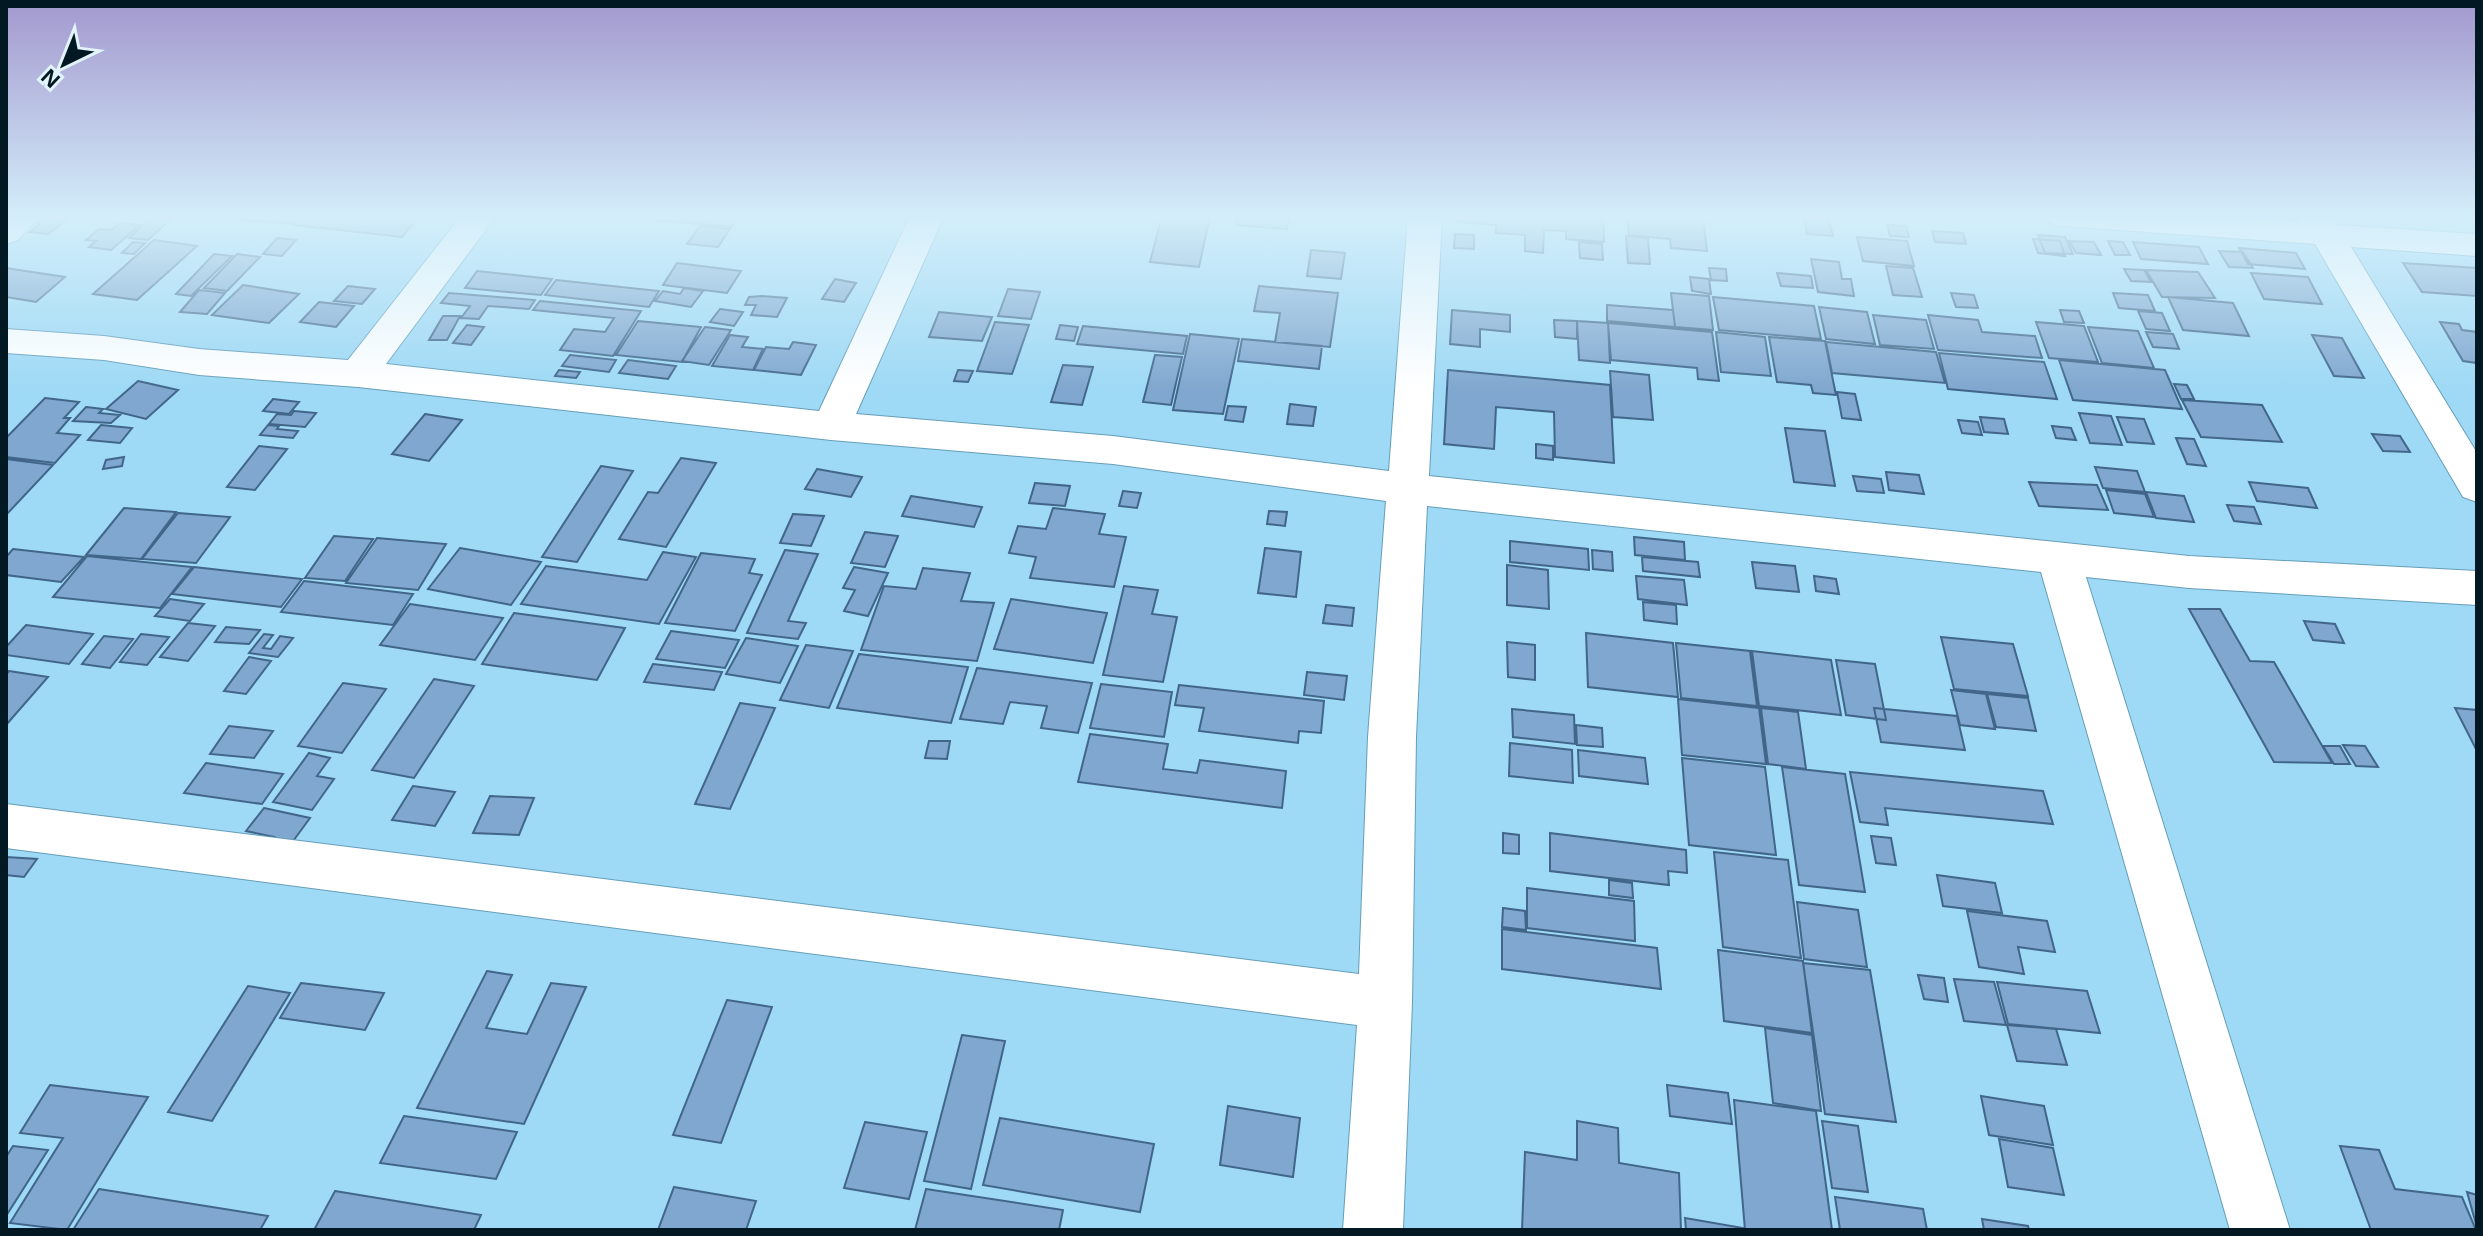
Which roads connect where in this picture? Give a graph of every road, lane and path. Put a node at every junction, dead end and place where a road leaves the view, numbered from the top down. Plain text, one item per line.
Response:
1 (435, 274) edge
2 (901, 274) edge
3 (1422, 274) edge
4 (2348, 274) edge
5 (6, 341) edge
6 (358, 374) junction
7 (831, 426) junction
8 (2477, 487) edge
9 (1410, 489) junction
10 (2058, 557) junction
11 (2477, 588) edge
12 (6, 826) edge
13 (1385, 1003) junction
14 (1373, 1230) edge
15 (2260, 1230) edge

1 - 6 street
2 - 7 street
3 - 9 street
4 - 8 street
5 - 6 street
6 - 7 street
7 - 9 street
9 - 10 street
9 - 13 street
10 - 11 street
10 - 15 street
12 - 13 street
13 - 14 street

